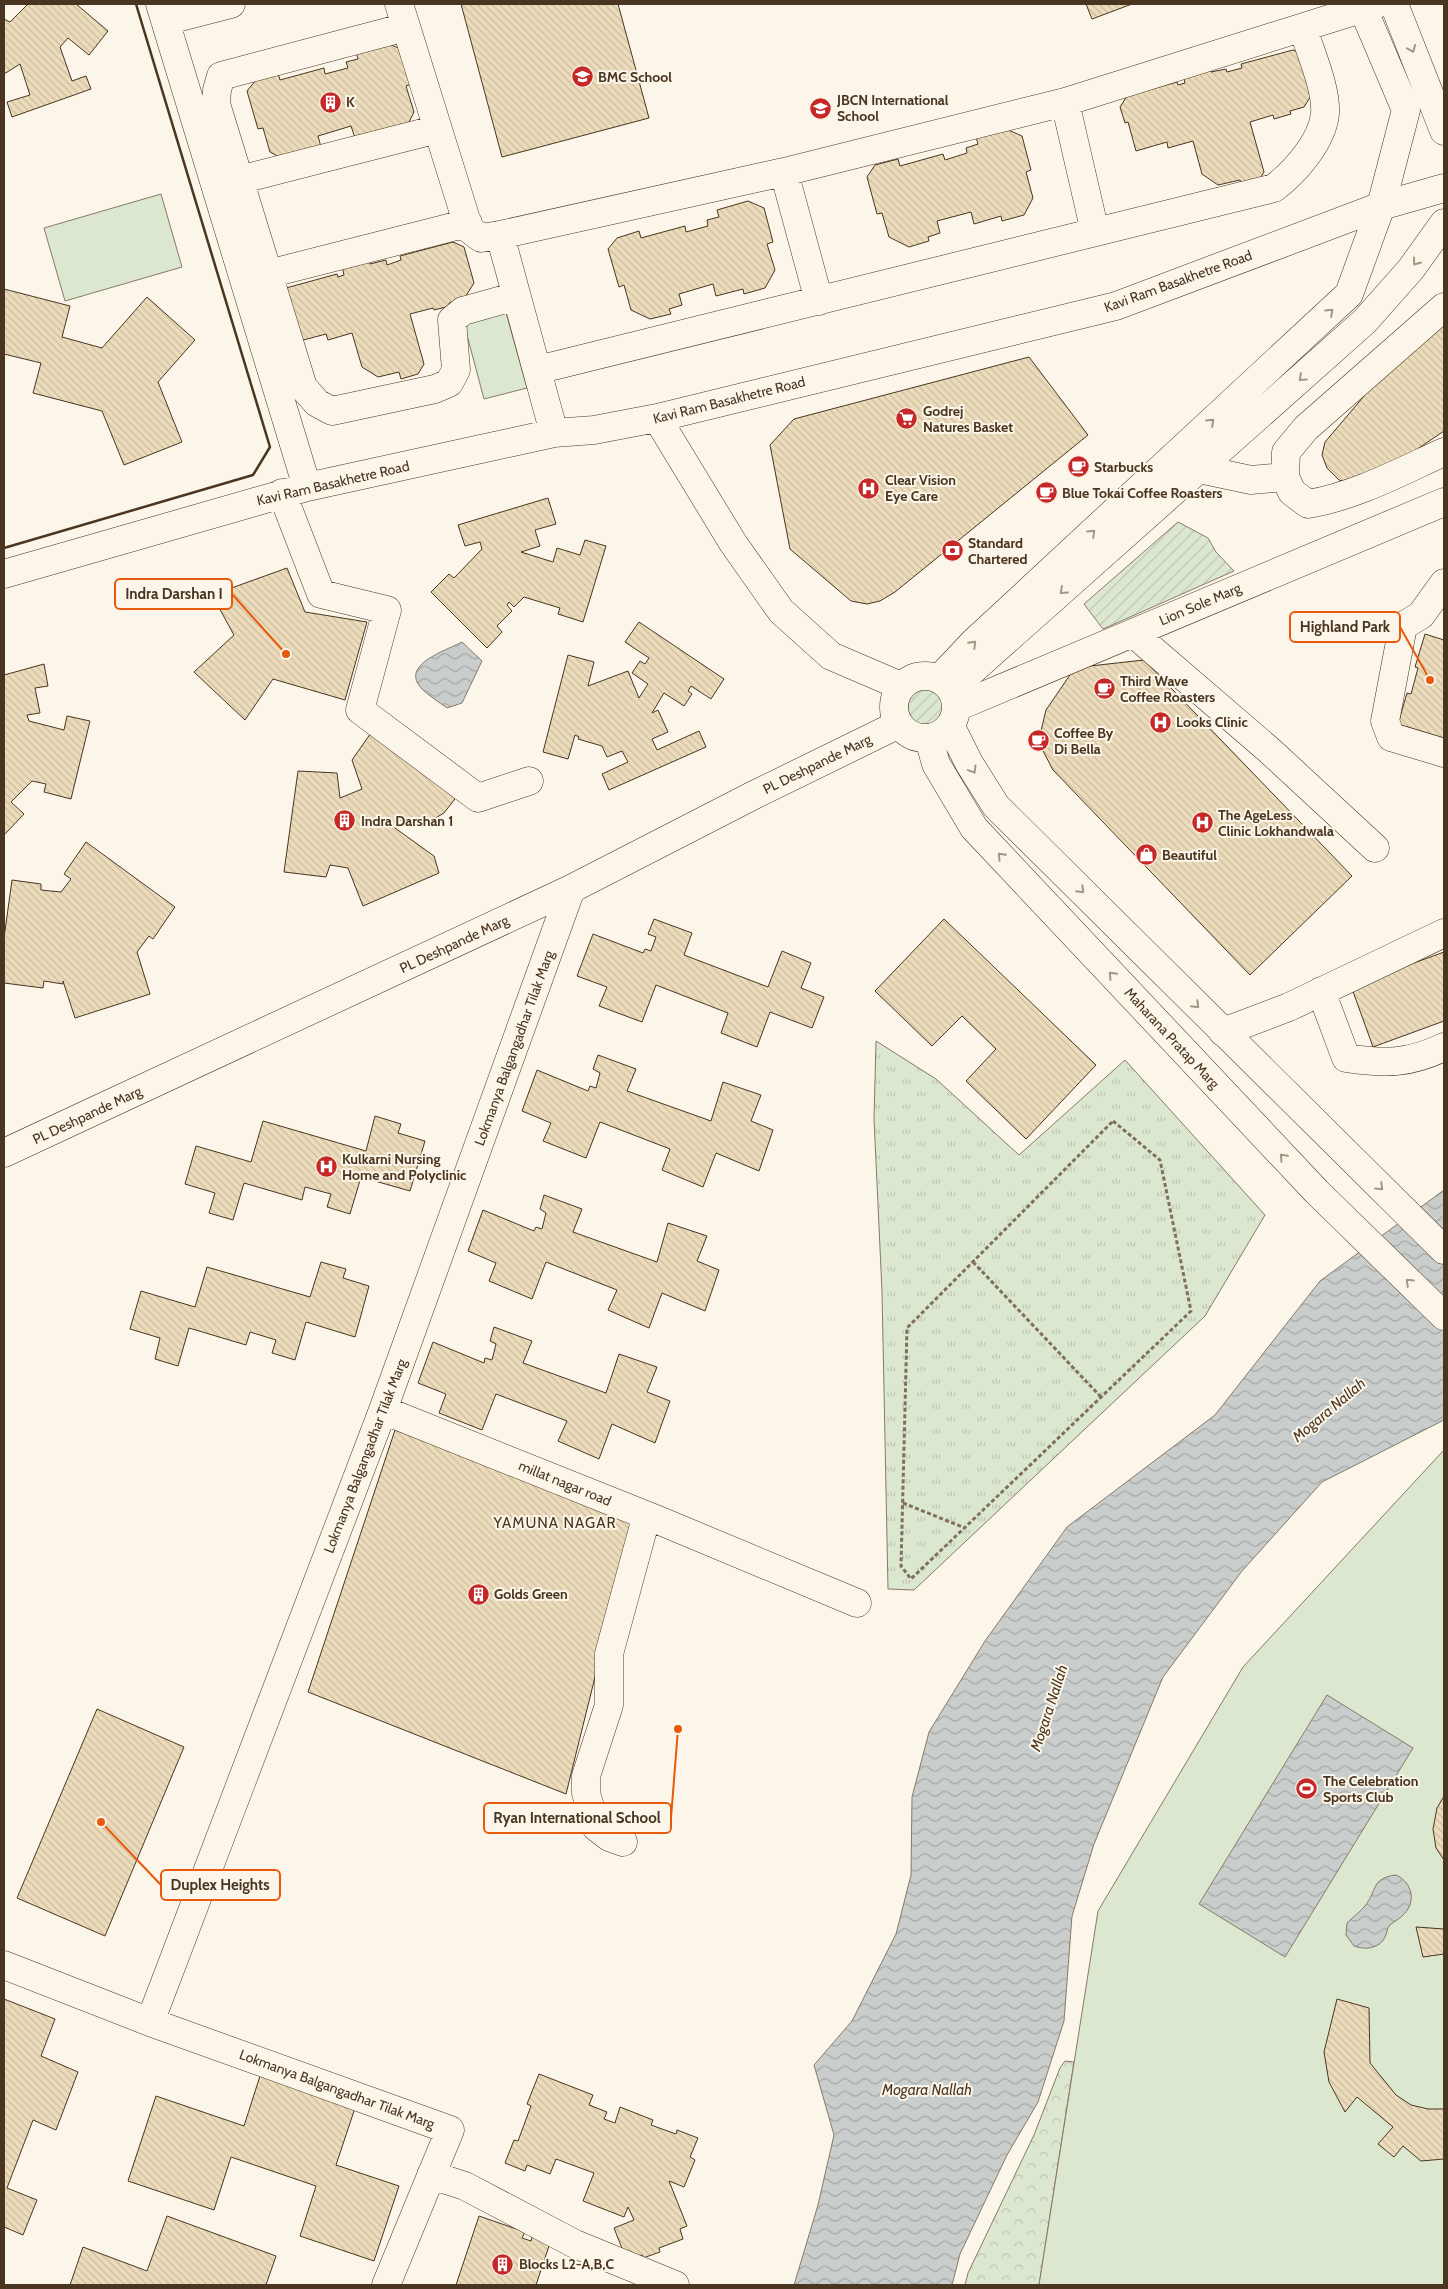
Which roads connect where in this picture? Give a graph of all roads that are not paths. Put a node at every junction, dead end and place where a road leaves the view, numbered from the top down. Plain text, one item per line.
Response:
1 (231, 4) edge
2 (1394, 4) edge
3 (1367, 5) edge
4 (163, 12) edge
5 (403, 16) edge
6 (1302, 28) junction
7 (1065, 102) junction
8 (438, 129) junction
9 (1444, 131) edge
10 (784, 172) junction
11 (239, 180) junction
12 (1444, 188) edge
13 (1381, 206) junction
14 (468, 223) junction
15 (1444, 223) edge
16 (1095, 232) junction
17 (500, 235) junction
18 (268, 274) junction
19 (516, 296) junction
20 (820, 301) junction
21 (1444, 307) edge
22 (537, 370) junction
23 (657, 418) junction
24 (554, 433) junction
25 (1444, 452) edge
26 (1199, 469) junction
27 (1285, 476) junction
28 (294, 490) junction
29 (1444, 502) edge
30 (4, 574) edge
31 (1444, 583) edge
32 (1433, 618) edge
33 (1133, 632) junction
34 (901, 686) junction
35 (945, 708) junction
36 (899, 724) junction
37 (1444, 753) edge
38 (529, 781) dead end
39 (1375, 848) dead end
40 (571, 888) junction
41 (1444, 933) edge
42 (1321, 991) junction
43 (1224, 1032) junction
44 (1444, 1047) edge
45 (4, 1153) edge
46 (1444, 1250) edge
47 (1444, 1316) edge
48 (383, 1410) junction
49 (648, 1518) junction
50 (857, 1603) dead end
51 (623, 1842) dead end
52 (4, 1965) edge
53 (150, 2022) junction
54 (431, 2175) junction
55 (386, 2285) edge
56 (675, 2285) edge

1 - 4 street
2 -> 9 street
3 - 6 street
3 - 13 street
4 - 28 street
5 - 8 street
5 - 11 street
6 - 7 street
6 - 16 street
7 - 10 street
7 - 16 street
8 - 11 street
8 - 14 street
10 - 17 street
10 - 20 street
11 - 18 street
12 - 13 street, Kavi Ram Basakhetre Road
13 - 23 street, Kavi Ram Basakhetre Road
35 -> 13 street
14 - 17 street
14 - 18 street
15 -> 26 street
16 - 20 street
17 - 19 street
18 - 19 street
19 - 22 street
20 - 22 street
21 - 27 street
22 - 24 street
23 - 24 street, Kavi Ram Basakhetre Road
23 - 34 street
24 - 28 street, Kavi Ram Basakhetre Road
25 - 27 street
26 - 27 street
26 -> 35 street
28 - 30 street, Kavi Ram Basakhetre Road
28 - 38 street
29 - 33 street, Lion Sole Marg
31 - 32 street
32 - 37 street
33 - 35 street, Lion Sole Marg
33 - 39 street
34 - 35 street
34 - 36 street
35 - 36 street
35 -> 43 street
47 -> 35 street, Maharana Pratap Marg
36 - 40 street, PL Deshpande Marg
40 - 45 street, PL Deshpande Marg
40 - 48 street, Lokmanya Balgangadhar Tilak Marg
41 - 42 street
42 - 43 street
42 - 44 street
43 -> 46 street
48 - 49 street, millat nagar road
48 - 53 street, Lokmanya Balgangadhar Tilak Marg
49 - 50 street, millat nagar road
49 - 51 street
52 - 53 street, Lokmanya Balgangadhar Tilak Marg
53 - 54 street, Lokmanya Balgangadhar Tilak Marg
54 - 55 street, Lokmanya Balgangadhar Tilak Marg
54 - 56 street

